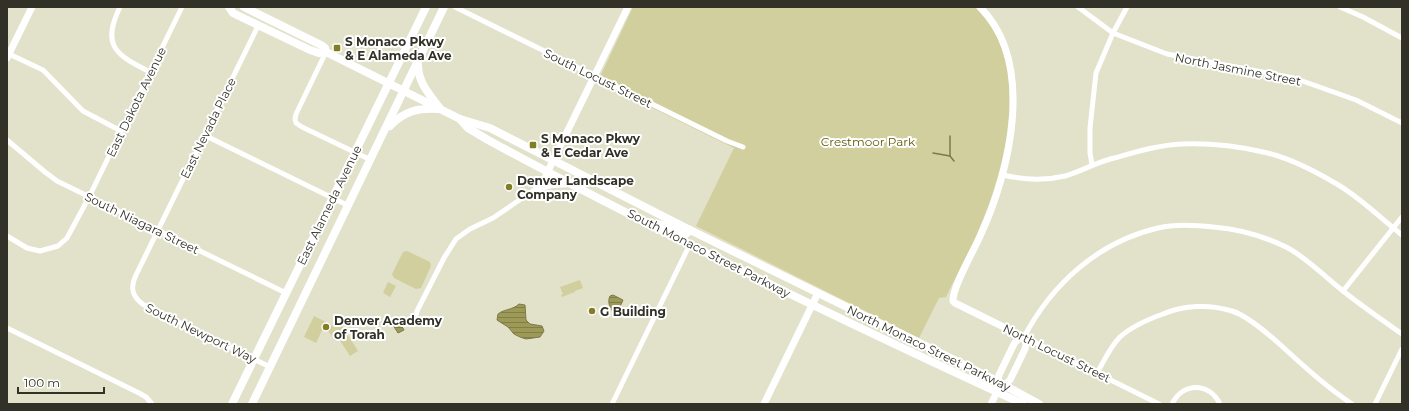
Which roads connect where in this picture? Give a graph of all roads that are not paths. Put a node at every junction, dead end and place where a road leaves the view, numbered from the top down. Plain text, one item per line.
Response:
1 (32, 7) edge
2 (120, 7) edge
3 (182, 7) edge
4 (229, 7) edge
5 (244, 7) edge
6 (426, 7) edge
7 (444, 7) edge
8 (455, 7) edge
9 (628, 7) edge
10 (980, 7) edge
11 (1078, 7) edge
12 (1127, 7) edge
13 (1340, 7) edge
14 (258, 26) junction
15 (1113, 33) junction
16 (1402, 38) edge
17 (326, 52) junction
18 (8, 56) edge
19 (418, 63) junction
20 (150, 72) junction
21 (594, 76) junction
22 (389, 83) junction
23 (405, 91) junction
24 (441, 109) junction
25 (460, 119) junction
26 (1402, 123) edge
27 (122, 131) junction
28 (384, 133) junction
29 (204, 135) junction
30 (7, 140) edge
31 (743, 147) dead end
32 (355, 152) junction
33 (371, 160) junction
34 (553, 160) junction
35 (1092, 165) junction
36 (548, 171) junction
37 (1003, 175) junction
38 (571, 183) junction
39 (537, 188) junction
40 (89, 197) junction
41 (332, 198) junction
42 (349, 206) junction
43 (1402, 217) edge
44 (648, 222) junction
45 (1393, 228) junction
46 (158, 230) junction
47 (690, 230) junction
48 (1402, 235) edge
49 (7, 236) edge
50 (690, 244) junction
51 (738, 254) junction
52 (1343, 291) junction
53 (286, 293) junction
54 (818, 293) junction
55 (812, 304) junction
56 (415, 320) dead end
57 (7, 328) edge
58 (1402, 334) edge
59 (1024, 337) junction
60 (1402, 349) edge
61 (254, 359) junction
62 (270, 367) junction
63 (1097, 373) junction
64 (997, 381) junction
65 (1005, 386) junction
66 (997, 392) junction
67 (152, 404) edge
68 (232, 404) edge
69 (252, 404) edge
70 (612, 404) edge
71 (764, 404) edge
72 (991, 404) edge
73 (1023, 404) edge
74 (1039, 404) edge
75 (1158, 404) edge
76 (1172, 404) edge
77 (1220, 404) edge
78 (1352, 404) edge
79 (1375, 404) edge

1 - 18 street
2 - 20 street
3 - 20 street, East Dakota Avenue
4 - 14 main road
5 - 17 main road
6 - 22 main road, East Alameda Avenue
7 - 19 main road, East Alameda Avenue
8 - 21 street, South Locust Street
9 - 21 street
10 - 37 street
11 - 15 street, North Jasmine Street
12 - 15 street
13 - 16 street
14 - 17 main road
14 - 29 street, East Nevada Place
15 - 26 street, North Jasmine Street
15 - 35 street
17 - 22 main road, South Monaco Street Parkway
17 - 32 street
18 - 27 street
19 - 23 main road, East Alameda Avenue
19 - 24 main road
20 - 27 street, East Dakota Avenue
21 - 31 street, South Locust Street
21 - 34 street
22 - 23 main road, South Monaco Street Parkway
22 - 32 main road, East Alameda Avenue
23 - 24 main road, South Monaco Street Parkway
23 - 28 main road, East Alameda Avenue
24 - 25 main road, South Monaco Street Parkway
24 - 28 main road
25 - 34 main road, South Monaco Street Parkway
25 - 36 main road, South Monaco Street Parkway
27 - 40 street, East Dakota Avenue
28 - 33 main road, East Alameda Avenue
29 - 41 street
29 - 46 street, East Nevada Place
30 - 40 street, South Niagara Street
32 - 33 street
32 - 41 main road, East Alameda Avenue
33 - 42 main road, East Alameda Avenue
34 - 36 street
34 - 47 main road, South Monaco Street Parkway
35 - 37 street
35 - 45 street
36 - 38 main road, South Monaco Street Parkway
36 - 39 street
37 - 59 street, North Locust Street
38 - 39 main road
38 - 44 main road, South Monaco Street Parkway
39 - 56 street
40 - 46 street, South Niagara Street
40 - 49 street
41 - 42 street
41 - 53 main road, East Alameda Avenue
42 - 62 main road, East Alameda Avenue
43 - 45 street
44 - 47 main road
44 - 50 main road, South Monaco Street Parkway
45 - 48 street
45 - 52 street
46 - 53 street, South Niagara Street
46 - 61 street, South Newport Way
47 - 51 main road, South Monaco Street Parkway
50 - 51 main road
50 - 55 main road, South Monaco Street Parkway
50 - 70 street
51 - 54 main road, South Monaco Street Parkway
52 - 58 street
52 - 59 street
53 - 61 main road, East Alameda Avenue
54 - 55 street
54 - 64 main road, North Monaco Street Parkway
55 - 66 main road, North Monaco Street Parkway
55 - 71 street
57 - 67 street
59 - 63 street, North Locust Street
59 - 64 street
59 - 65 street
60 - 79 street
61 - 62 street, South Newport Way
61 - 68 main road, East Alameda Avenue
62 - 69 main road, East Alameda Avenue
63 - 75 street, North Locust Street
63 - 78 street
64 - 65 main road, North Monaco Street Parkway
64 - 66 street
65 - 66 street
65 - 74 main road, North Monaco Street Parkway
66 - 72 street
66 - 73 main road, North Monaco Street Parkway
76 - 77 street

